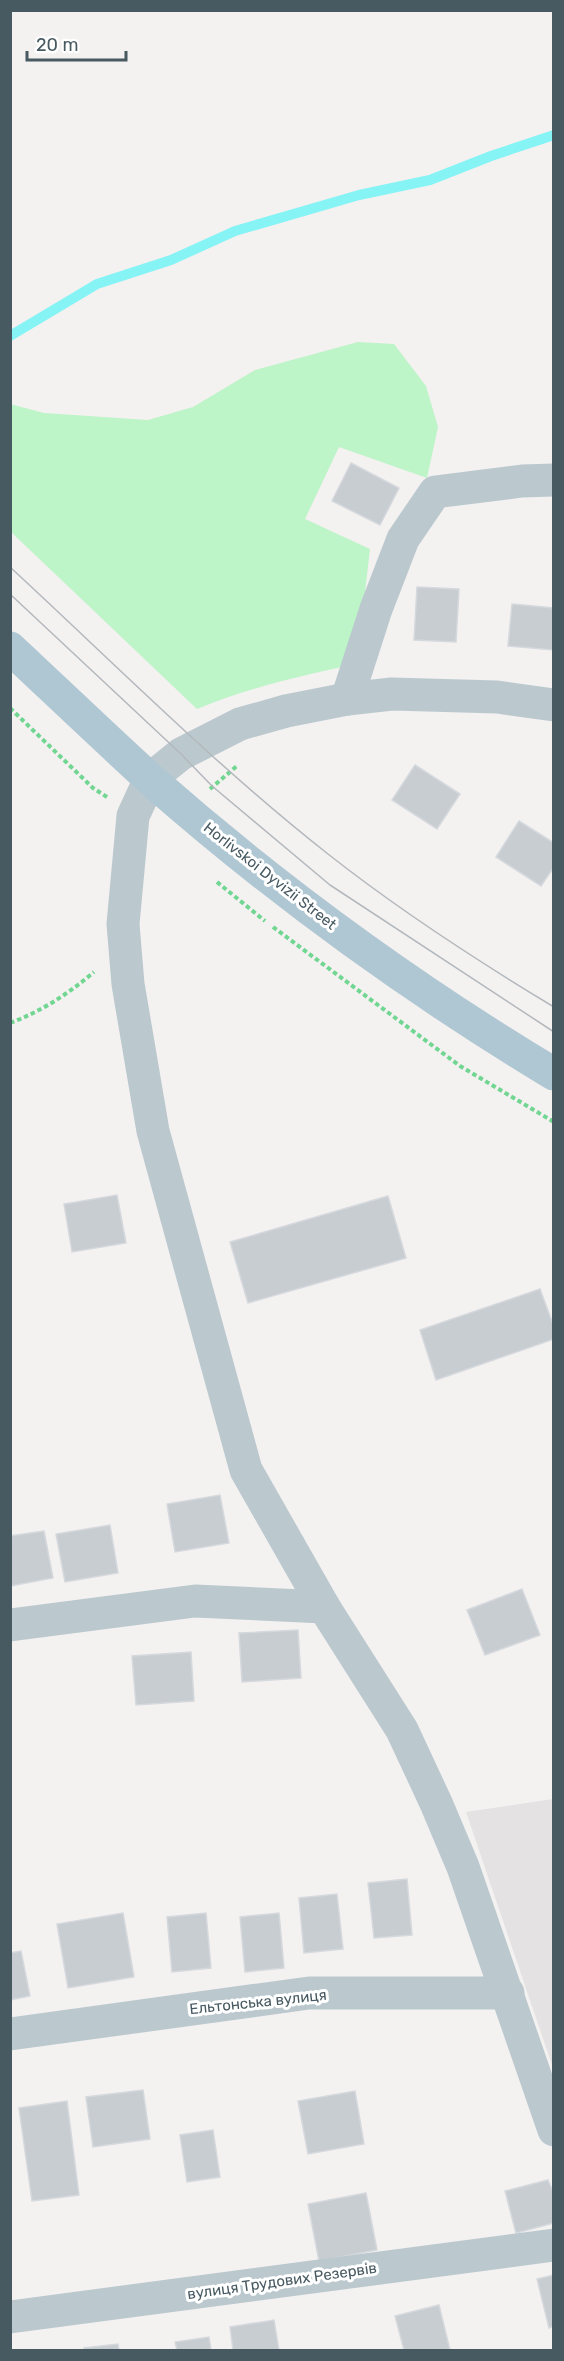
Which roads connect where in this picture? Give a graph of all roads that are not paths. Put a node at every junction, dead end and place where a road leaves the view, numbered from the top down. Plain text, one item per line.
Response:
1 (554, 480) edge
2 (10, 648) edge
3 (347, 699) junction
4 (554, 705) edge
5 (150, 779) junction
6 (554, 1074) edge
7 (324, 1607) junction
8 (10, 1625) edge
9 (508, 1993) junction
10 (10, 2034) edge
11 (554, 2130) edge
12 (554, 2245) edge
13 (10, 2316) edge

1 - 3 street
2 - 5 main road, Horlivskoi Dyvizii Street
3 - 4 street
3 - 5 street
5 - 6 main road, Horlivskoi Dyvizii Street
5 - 7 street
7 - 8 street
7 - 9 street
9 - 10 street, Ельтонська вулиця
9 - 11 street
12 - 13 street, вулиця Трудових Резервів

